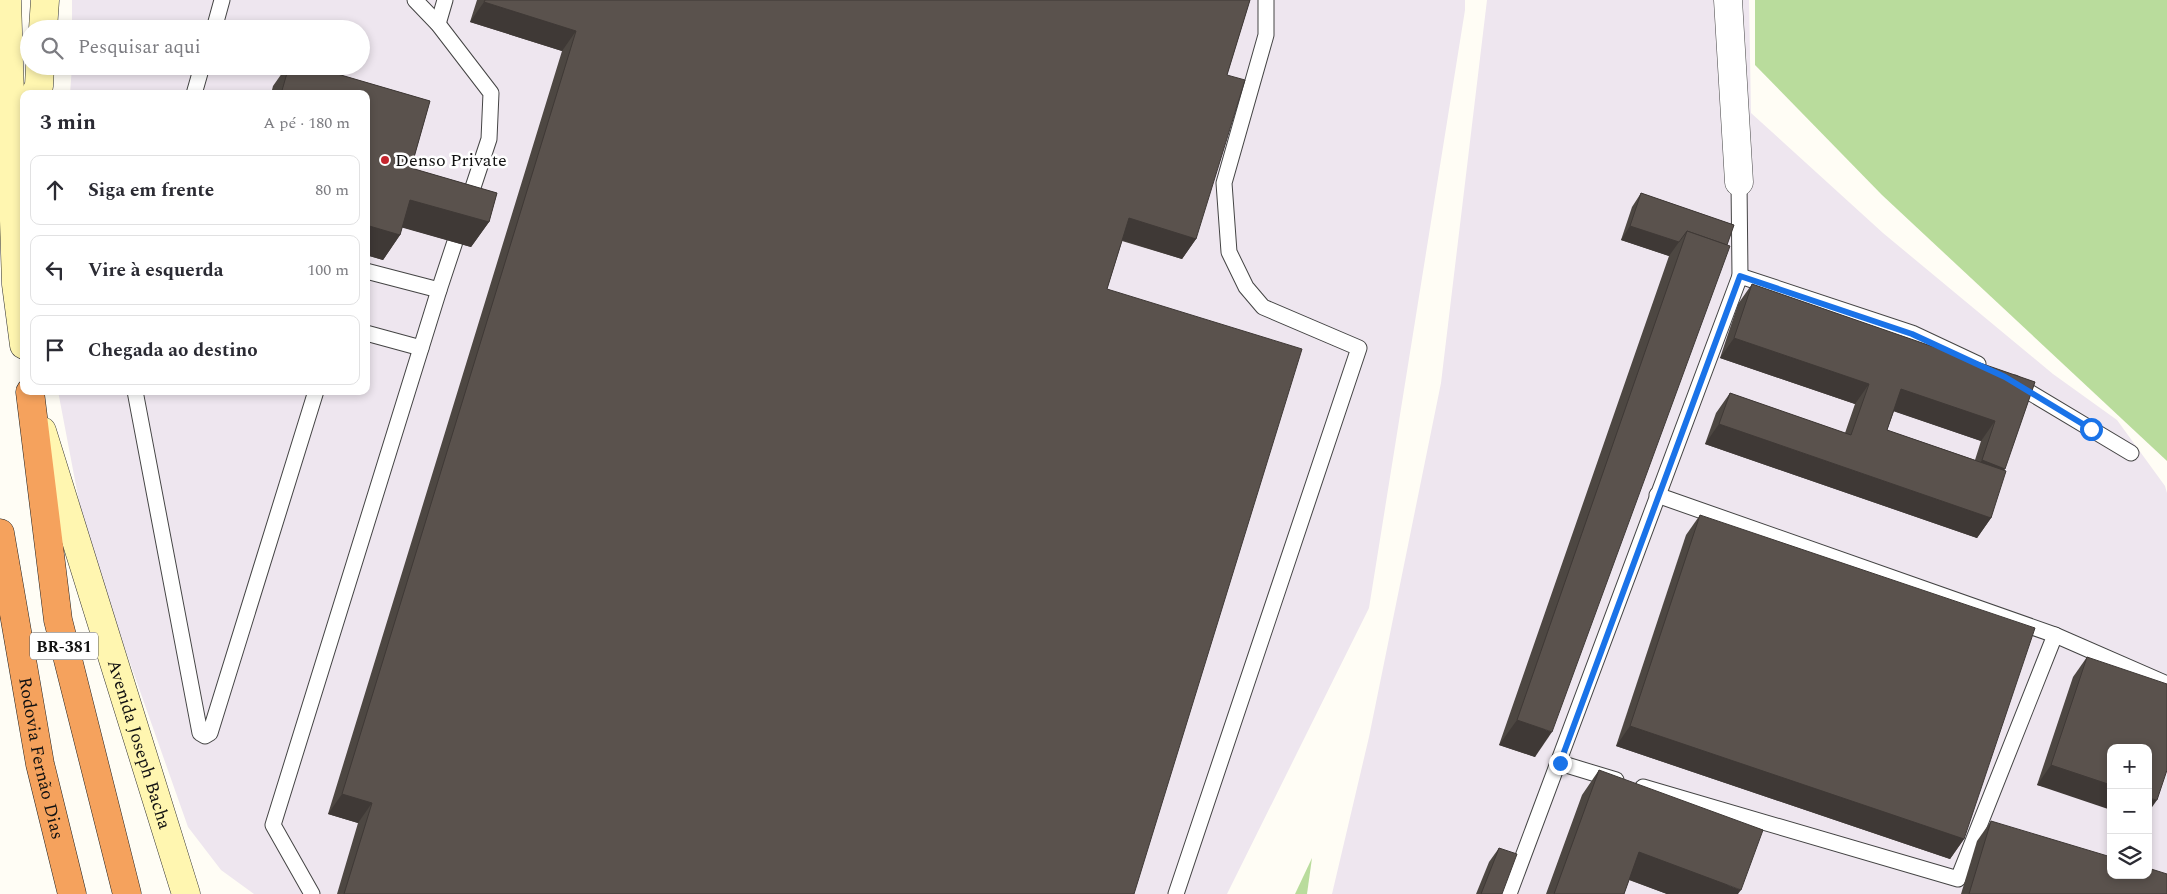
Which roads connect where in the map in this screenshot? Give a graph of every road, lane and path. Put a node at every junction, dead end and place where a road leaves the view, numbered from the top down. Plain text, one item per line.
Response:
1 (7, 0) edge
2 (45, 0) edge
3 (222, 0) edge
4 (416, 0) edge
5 (445, 0) edge
6 (1266, 0) edge
7 (1728, 0) edge
8 (44, 20) edge
9 (216, 20) edge
10 (438, 24) junction
11 (40, 75) edge
12 (199, 75) edge
13 (37, 90) edge
14 (195, 90) edge
15 (20, 129) edge
16 (11, 150) junction
17 (18, 182) edge
18 (1739, 182) joint
19 (19, 236) edge
20 (370, 271) edge
21 (1740, 276) junction
22 (20, 285) edge
23 (439, 290) junction
24 (370, 334) edge
25 (421, 348) junction
26 (1988, 369) edge
27 (2005, 377) edge
28 (30, 395) edge
29 (31, 395) edge
30 (136, 395) edge
31 (315, 395) edge
32 (2130, 453) dead end
33 (1657, 495) junction
34 (0, 533) edge
35 (2055, 635) junction
36 (2167, 684) edge
37 (1560, 763) junction
38 (72, 894) edge
39 (128, 894) edge
40 (186, 894) edge
41 (312, 894) edge
42 (1176, 894) edge
43 (1509, 894) edge

1 - 16 main road
2 - 8 main road
3 - 9 lane
4 - 10 lane
5 - 10 lane
6 - 42 lane
7 - 18 street
10 - 23 lane
11 - 13 main road
12 - 14 lane
15 - 16 main road
16 - 17 main road
17 - 19 main road
18 - 21 lane
19 - 22 main road
20 - 23 lane
21 - 26 lane
21 - 33 lane
23 - 25 lane
24 - 25 lane
25 - 41 lane
27 - 32 lane
28 - 39 highway, BR-381
29 - 40 main road, Avenida Joseph Bacha
30 - 31 lane
33 - 35 lane
33 - 37 lane
34 - 38 highway, Rodovia Fernão Dias / BR-381
35 - 36 lane
35 - 37 lane
37 - 43 lane

